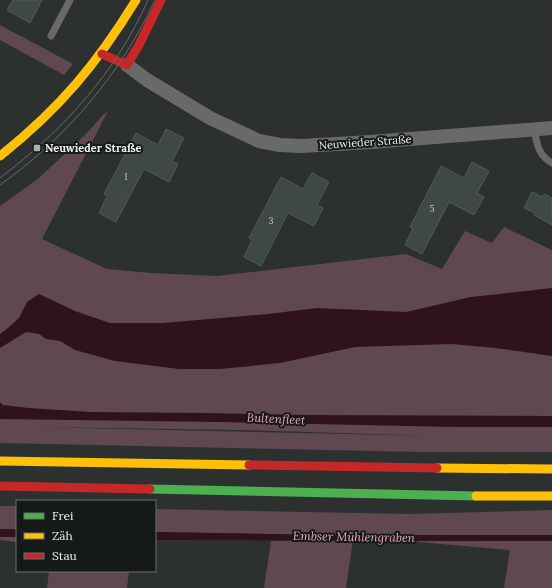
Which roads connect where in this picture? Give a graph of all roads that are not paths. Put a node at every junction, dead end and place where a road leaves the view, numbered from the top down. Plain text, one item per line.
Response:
1 (70, 0) edge
2 (136, 0) edge
3 (161, 0) edge
4 (51, 36) dead end
5 (102, 54) junction
6 (127, 65) junction
7 (552, 128) edge
8 (534, 129) junction
9 (0, 156) edge
10 (552, 163) edge
11 (0, 461) edge
12 (552, 468) edge
13 (0, 486) edge
14 (552, 496) edge

1 - 4 lane
2 - 5 main road
3 - 6 main road
5 - 6 main road
5 - 9 main road
6 - 8 street, Neuwieder Straße
7 - 8 street, Neuwieder Straße
8 - 10 lane
11 - 12 main road
13 - 14 main road

